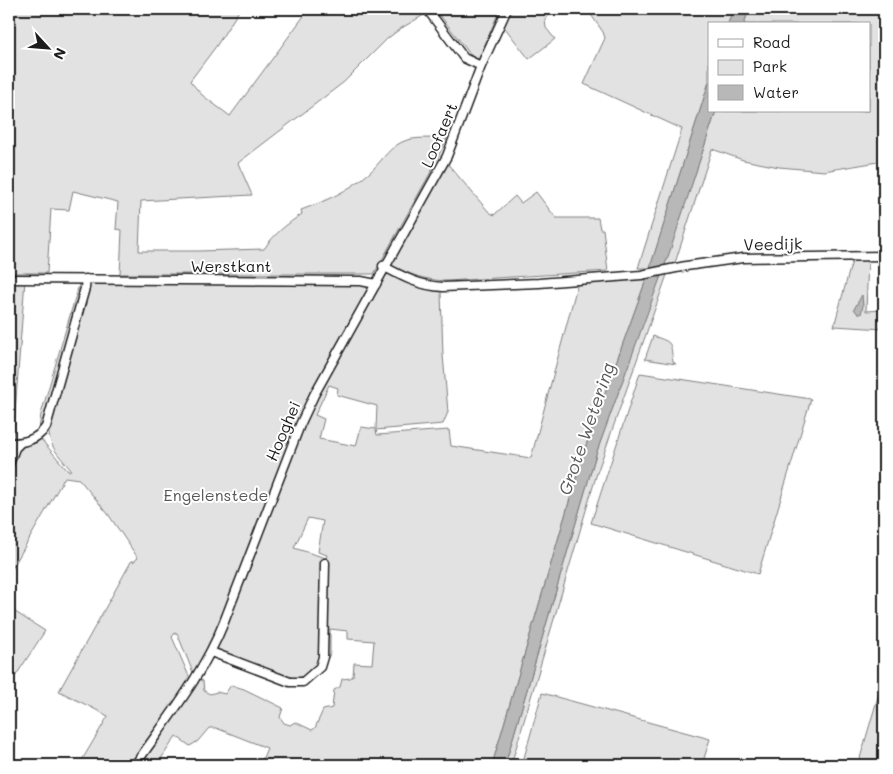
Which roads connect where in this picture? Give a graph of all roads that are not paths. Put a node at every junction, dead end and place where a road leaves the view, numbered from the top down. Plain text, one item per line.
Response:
1 (427, 9) edge
2 (507, 9) edge
3 (481, 66) junction
4 (884, 256) edge
5 (383, 266) junction
6 (9, 279) edge
7 (86, 279) junction
8 (376, 284) junction
9 (9, 443) edge
10 (20, 443) junction
11 (9, 464) edge
12 (325, 562) dead end
13 (211, 652) junction
14 (135, 765) edge

1 - 3 street
2 - 3 street, Loofaert
3 - 5 street, Loofaert
4 - 5 street, Veedijk
5 - 8 street, Loofaert
6 - 7 street, Werstkant
7 - 8 street, Werstkant
7 - 10 street
8 - 13 street, Hooghei
9 - 10 street
10 - 11 street
12 - 13 street
13 - 14 street, Hooghei

